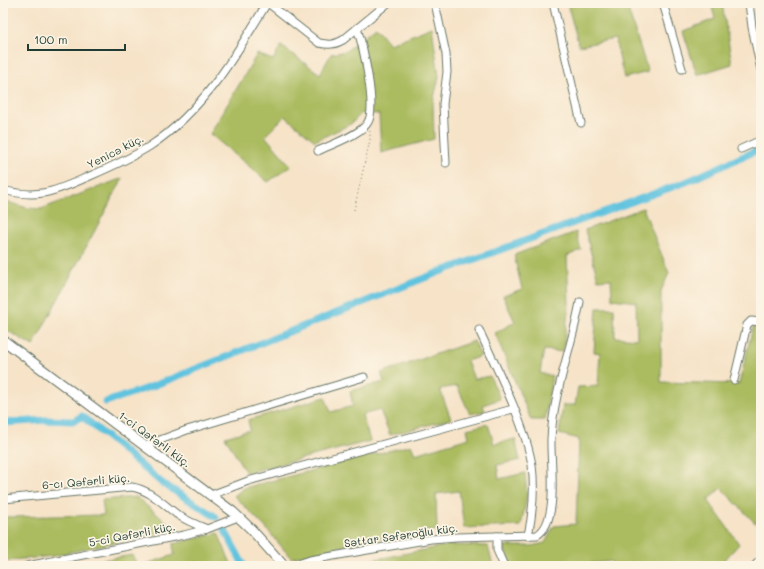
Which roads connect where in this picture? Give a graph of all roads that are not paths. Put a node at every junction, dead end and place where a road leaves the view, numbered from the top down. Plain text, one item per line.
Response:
1 (268, 3) edge
2 (388, 3) edge
3 (435, 3) edge
4 (553, 3) edge
5 (663, 3) edge
6 (749, 3) edge
7 (357, 28) junction
8 (682, 69) dead end
9 (761, 70) edge
10 (581, 123) dead end
11 (761, 140) edge
12 (741, 149) dead end
13 (318, 151) dead end
14 (446, 163) dead end
15 (3, 190) edge
16 (580, 302) dead end
17 (761, 322) edge
18 (480, 330) dead end
19 (3, 340) edge
20 (364, 377) dead end
21 (734, 380) dead end
22 (513, 409) junction
23 (144, 446) junction
24 (211, 495) junction
25 (3, 499) edge
26 (238, 517) junction
27 (207, 529) junction
28 (497, 536) junction
29 (528, 536) junction
30 (761, 561) edge
31 (27, 566) edge
32 (284, 566) edge
33 (292, 566) edge
34 (504, 566) edge
35 (756, 566) edge

1 - 7 street
1 - 15 street, Yenicə küç.
2 - 7 street
3 - 14 street
4 - 10 street
5 - 8 street
6 - 9 street
7 - 13 street
11 - 12 street
16 - 29 street, Səttar Səfəroğlu küç.
17 - 21 street
18 - 22 street
19 - 23 street, 1-ci Qəfərli küç.
20 - 23 street
22 - 24 street
22 - 29 street
23 - 24 street, 1-ci Qəfərli küç.
24 - 26 street, 1-ci Qəfərli küç.
25 - 27 street, 6-cı Qəfərli küç.
26 - 27 street, 5-ci Qəfərli küç.
26 - 32 street, 1-ci Qəfərli küç.
27 - 31 street, 5-ci Qəfərli küç.
28 - 29 street, Səttar Səfəroğlu küç.
28 - 33 street, Səttar Səfəroğlu küç.
28 - 34 street
30 - 35 street

